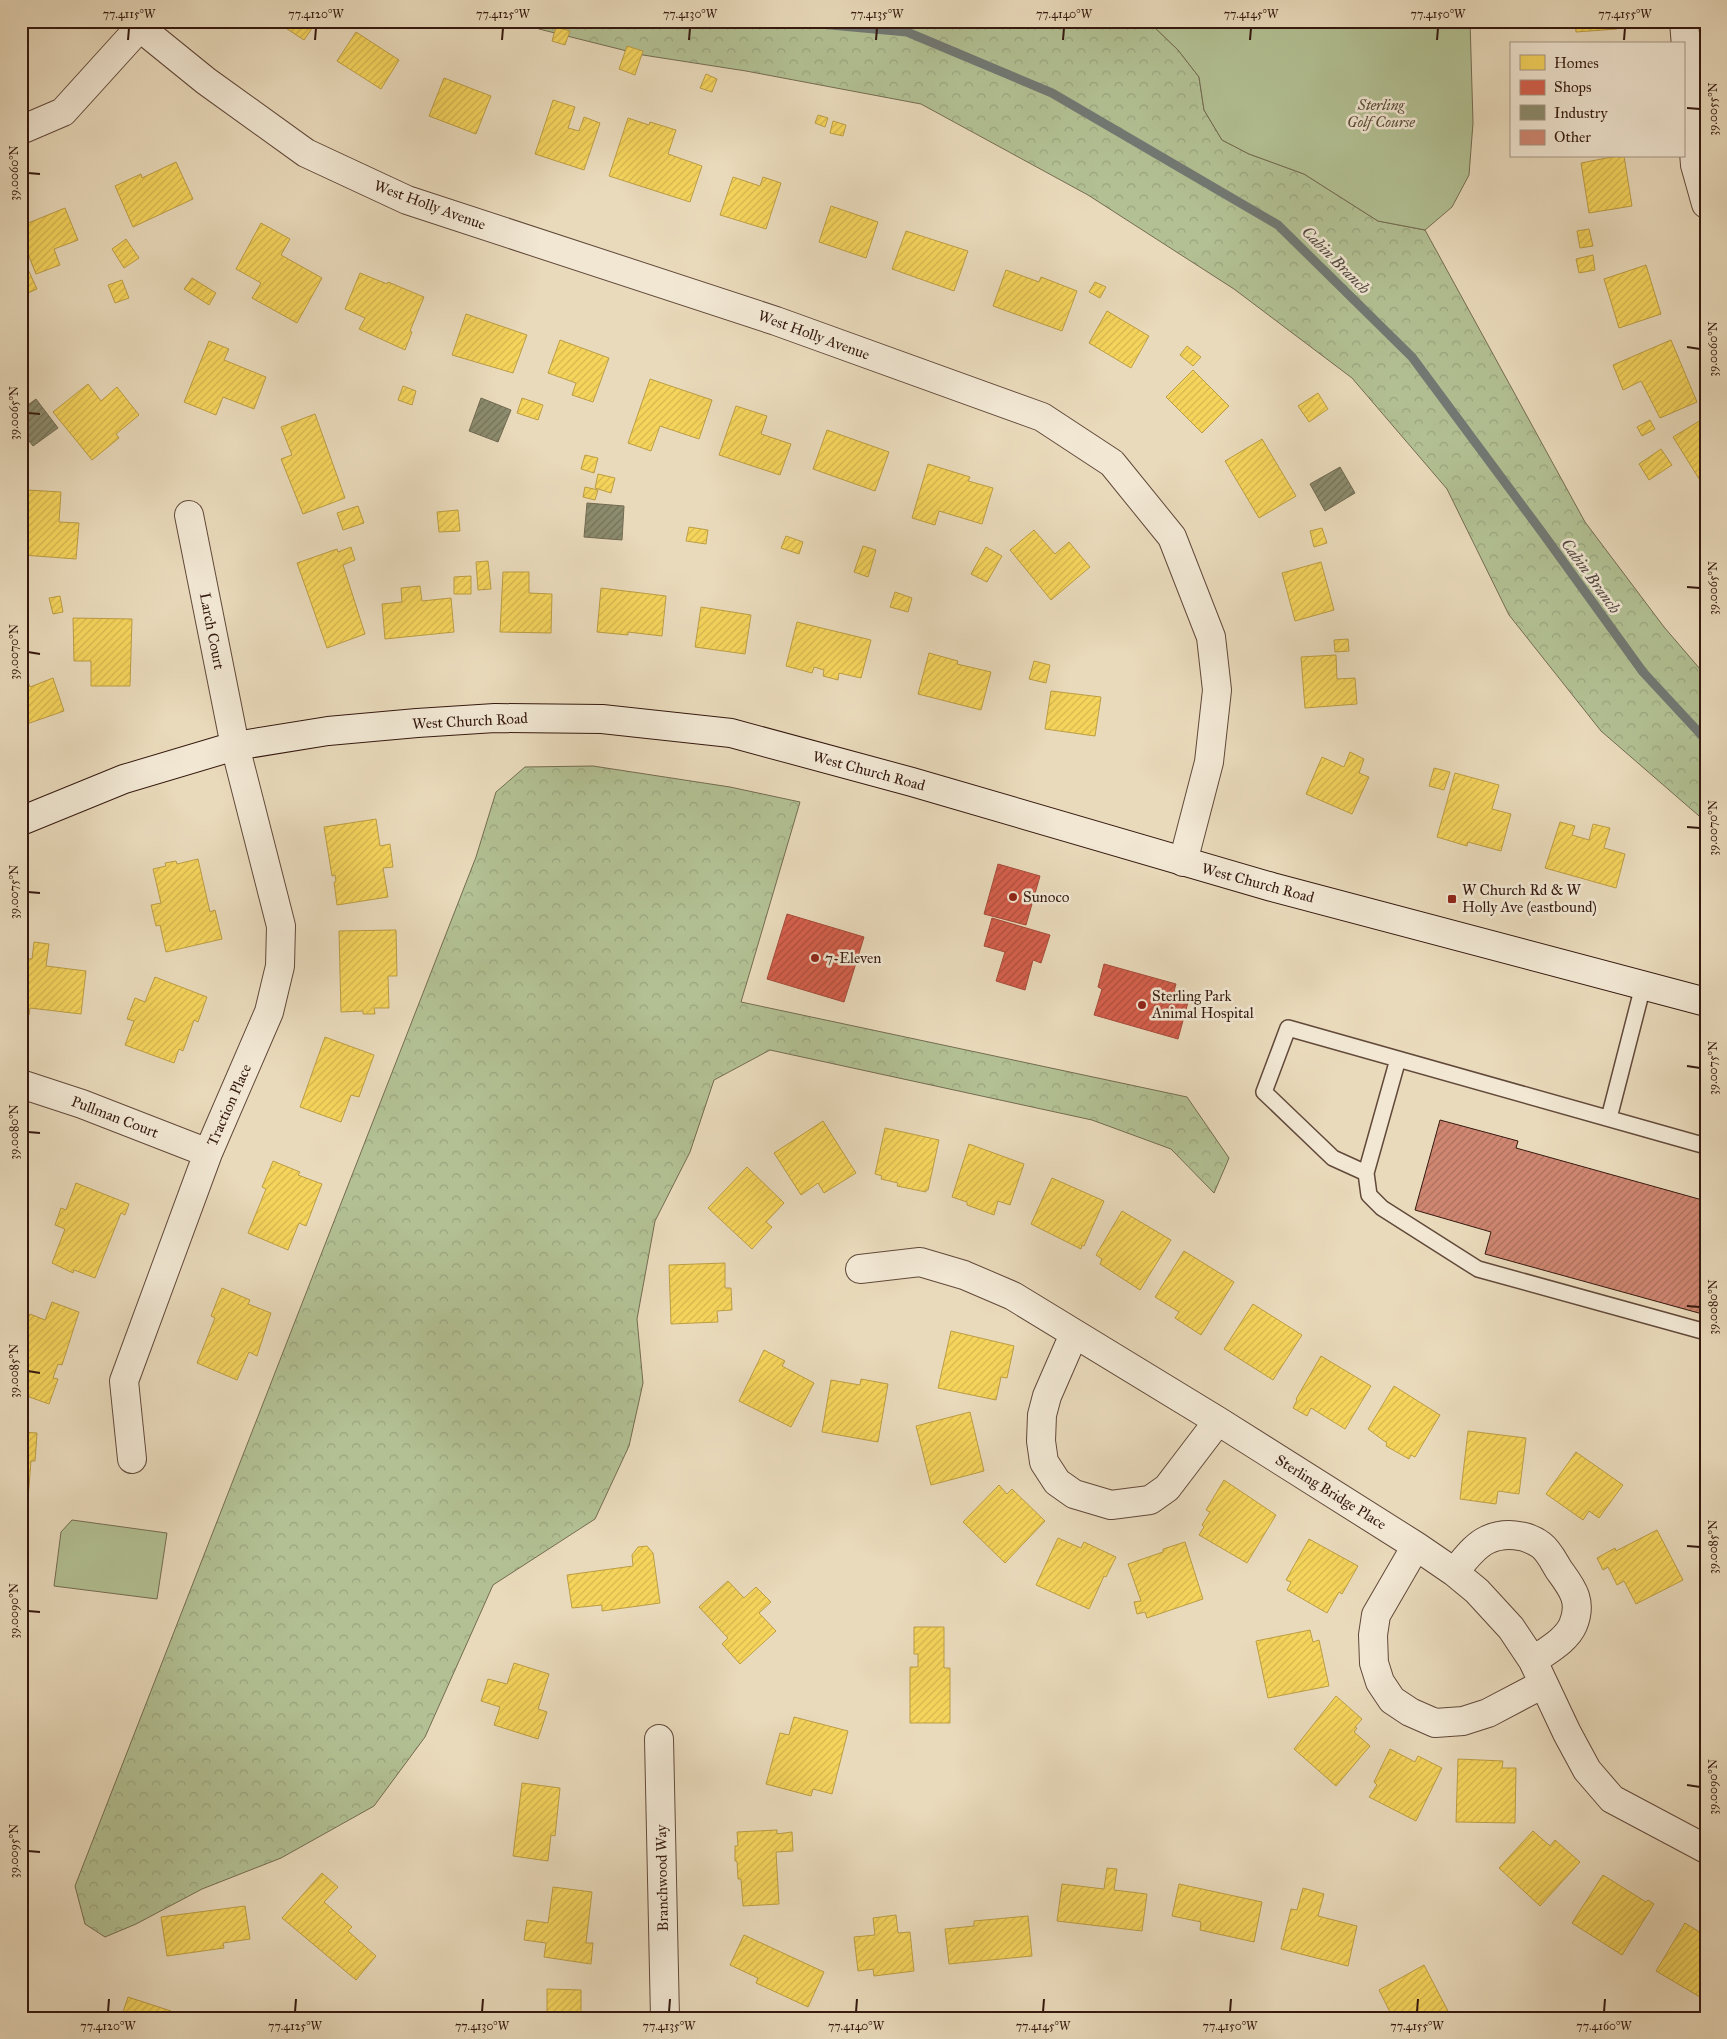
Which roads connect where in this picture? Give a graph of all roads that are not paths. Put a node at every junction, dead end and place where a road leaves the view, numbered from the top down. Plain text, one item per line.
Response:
1 (1684, 21) edge
2 (136, 24) edge
3 (21, 130) edge
4 (1706, 204) edge
5 (190, 515) dead end
6 (236, 746) junction
7 (21, 821) edge
8 (1183, 862) junction
9 (1643, 986) junction
10 (1706, 1002) edge
11 (1398, 1058) junction
12 (21, 1084) edge
13 (1609, 1118) junction
14 (1706, 1146) edge
15 (208, 1152) junction
16 (1366, 1173) junction
17 (860, 1268) dead end
18 (1706, 1332) edge
19 (1074, 1334) junction
20 (1218, 1421) junction
21 (132, 1459) dead end
22 (1416, 1546) junction
23 (1454, 1572) junction
24 (1538, 1672) junction
25 (659, 1739) dead end
26 (1706, 1849) edge
27 (666, 2018) edge

1 - 4 street
2 - 3 street
2 - 8 street, West Holly Avenue
5 - 6 street, Larch Court
6 - 7 street, West Church Road
6 - 8 street, West Church Road
6 - 15 street, Traction Place
8 - 9 street, West Church Road
9 - 10 street, West Church Road
9 - 13 lane
11 - 13 lane
11 - 16 lane
11 - 16 lane
12 - 15 street, Pullman Court
13 - 14 lane
15 - 21 street, Traction Place
16 - 18 lane
17 - 19 street, Sterling Bridge Place
19 - 20 street, Sterling Bridge Place
19 - 20 street
20 - 22 street, Sterling Bridge Place
22 - 23 street, Sterling Bridge Place
22 - 24 street
23 - 24 street, Sterling Bridge Place
23 - 24 street
24 - 26 street, Sterling Bridge Place
25 - 27 street, Branchwood Way

